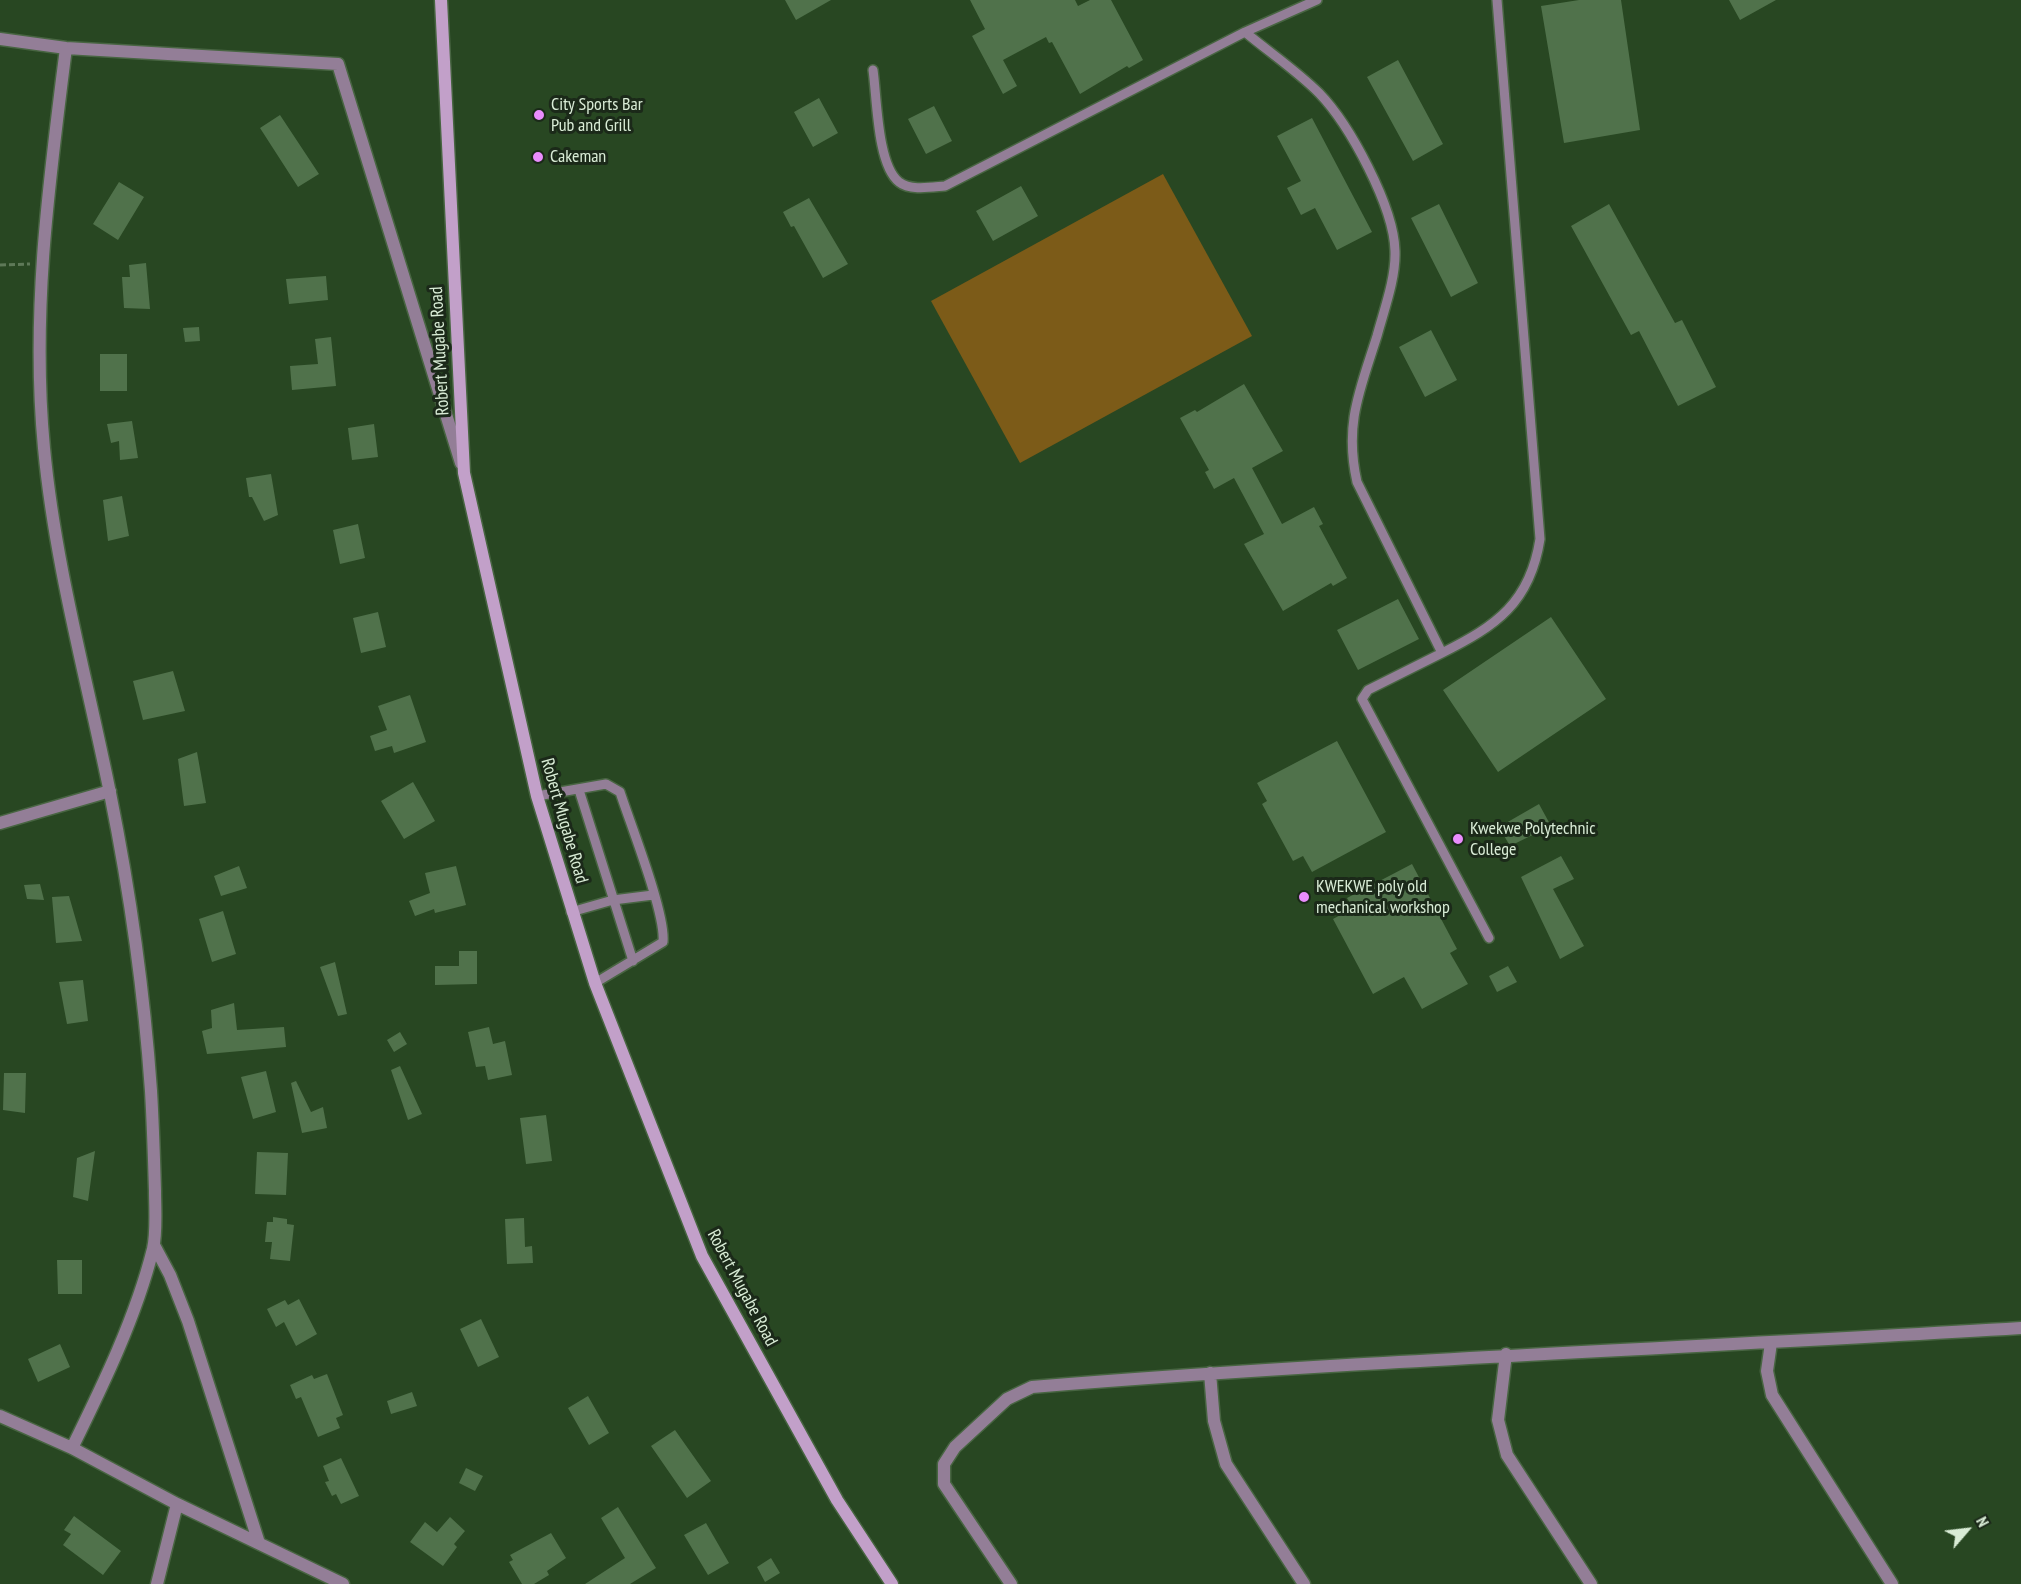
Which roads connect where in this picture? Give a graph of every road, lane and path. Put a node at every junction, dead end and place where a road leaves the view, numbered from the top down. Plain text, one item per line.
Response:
1 (441, 0) edge
2 (1317, 0) edge
3 (1497, 0) edge
4 (1245, 32) junction
5 (0, 39) edge
6 (66, 48) junction
7 (873, 70) dead end
8 (41, 264) junction
9 (0, 265) edge
10 (464, 473) junction
11 (1442, 653) junction
12 (579, 790) junction
13 (110, 791) junction
14 (537, 796) junction
15 (0, 823) edge
16 (653, 895) junction
17 (613, 900) junction
18 (571, 912) junction
19 (1489, 938) dead end
20 (633, 961) junction
21 (595, 983) junction
22 (154, 1245) junction
23 (2021, 1328) edge
24 (1771, 1343) junction
25 (1506, 1354) junction
26 (1210, 1373) junction
27 (0, 1416) edge
28 (72, 1448) junction
29 (177, 1504) junction
30 (259, 1543) junction
31 (157, 1584) edge
32 (343, 1584) edge
33 (892, 1584) edge
34 (1011, 1584) edge
35 (1304, 1584) edge
36 (1591, 1584) edge
37 (1892, 1584) edge

1 - 10 main road, Robert Mugabe Road
2 - 4 lane
3 - 11 lane
4 - 7 lane
4 - 11 lane
5 - 6 street
6 - 8 street
6 - 10 street
8 - 9 path
8 - 13 street
10 - 14 main road, Robert Mugabe Road
11 - 19 lane
12 - 14 lane
12 - 16 lane
12 - 17 lane
13 - 15 street
13 - 22 street
14 - 18 main road, Robert Mugabe Road
16 - 17 lane
16 - 20 lane
17 - 18 lane
17 - 20 lane
18 - 21 main road, Robert Mugabe Road
20 - 21 lane
21 - 33 main road, Robert Mugabe Road
22 - 28 street
22 - 30 street
23 - 24 street
24 - 25 street
24 - 37 street
25 - 26 street
25 - 36 street
26 - 34 street
26 - 35 street
27 - 28 street
28 - 29 street
29 - 30 street
29 - 31 street
30 - 32 street

